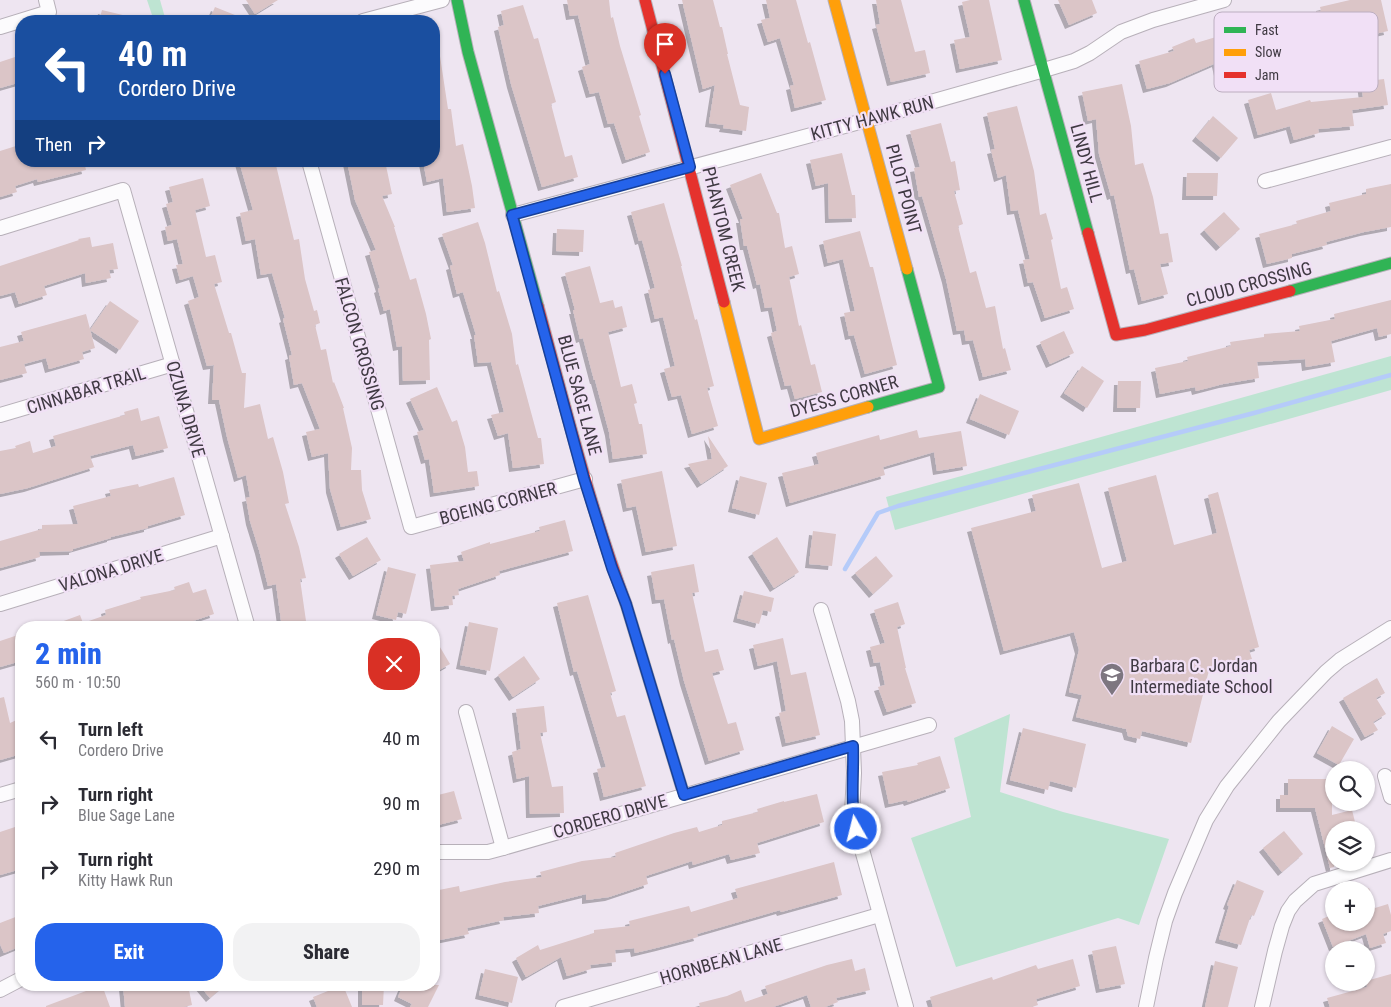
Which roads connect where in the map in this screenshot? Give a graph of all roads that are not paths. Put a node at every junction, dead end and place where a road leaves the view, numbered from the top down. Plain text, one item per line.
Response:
1 (442, 0) edge
2 (457, 0) edge
3 (645, 0) edge
4 (834, 0) edge
5 (1024, 0) edge
6 (1224, 0) edge
7 (1208, 2) edge
8 (48, 6) edge
9 (27, 15) edge
10 (386, 15) edge
11 (15, 20) edge
12 (0, 27) edge
13 (1044, 70) junction
14 (867, 120) junction
15 (1391, 147) edge
16 (311, 167) edge
17 (690, 167) junction
18 (1265, 181) dead end
19 (512, 215) junction
20 (0, 228) edge
21 (1391, 263) edge
22 (1116, 336) joint
23 (172, 364) junction
24 (939, 387) joint
25 (0, 415) edge
26 (759, 439) joint
27 (584, 479) junction
28 (411, 527) joint
29 (222, 536) junction
30 (0, 604) edge
31 (821, 610) dead end
32 (246, 621) edge
33 (1391, 628) edge
34 (466, 712) dead end
35 (928, 725) dead end
36 (853, 746) junction
37 (1385, 776) dead end
38 (15, 791) edge
39 (0, 795) edge
40 (684, 795) junction
41 (1391, 797) edge
42 (504, 848) junction
43 (440, 852) edge
44 (1391, 860) edge
45 (879, 914) junction
46 (15, 982) edge
47 (0, 990) edge
48 (563, 1007) edge
49 (906, 1007) edge
50 (1146, 1007) edge
51 (1262, 1007) edge

1 - 10 street
2 - 19 street, BLUE SAGE LANE
3 - 17 street, PHANTOM CREEK
4 - 14 street, PILOT POINT
5 - 13 street, LINDY HILL
6 - 7 street, KITTY HAWK RUN
7 - 13 street, KITTY HAWK RUN
8 - 9 street
11 - 12 street
13 - 14 street, KITTY HAWK RUN
13 - 22 street, LINDY HILL
14 - 17 street, KITTY HAWK RUN
14 - 24 street, PILOT POINT
15 - 18 street
16 - 28 street, FALCON CROSSING
17 - 19 street, KITTY HAWK RUN
17 - 26 street, PHANTOM CREEK
19 - 27 street, BLUE SAGE LANE
20 - 23 street, OZUNA DRIVE
21 - 22 street, CLOUD CROSSING
23 - 25 street, CINNABAR TRAIL
23 - 29 street, OZUNA DRIVE
24 - 26 street, DYESS CORNER
27 - 28 street, BOEING CORNER
27 - 40 street, BLUE SAGE LANE
29 - 30 street, VALONA DRIVE
29 - 32 street, OZUNA DRIVE
31 - 36 street
33 - 50 street
34 - 42 street
35 - 36 street, CORDERO DRIVE
36 - 40 street, CORDERO DRIVE
36 - 45 street
37 - 41 street
38 - 39 street
40 - 42 street, CORDERO DRIVE
42 - 43 street, CORDERO DRIVE
44 - 51 street
45 - 48 street, HORNBEAN LANE
45 - 49 street
46 - 47 street

